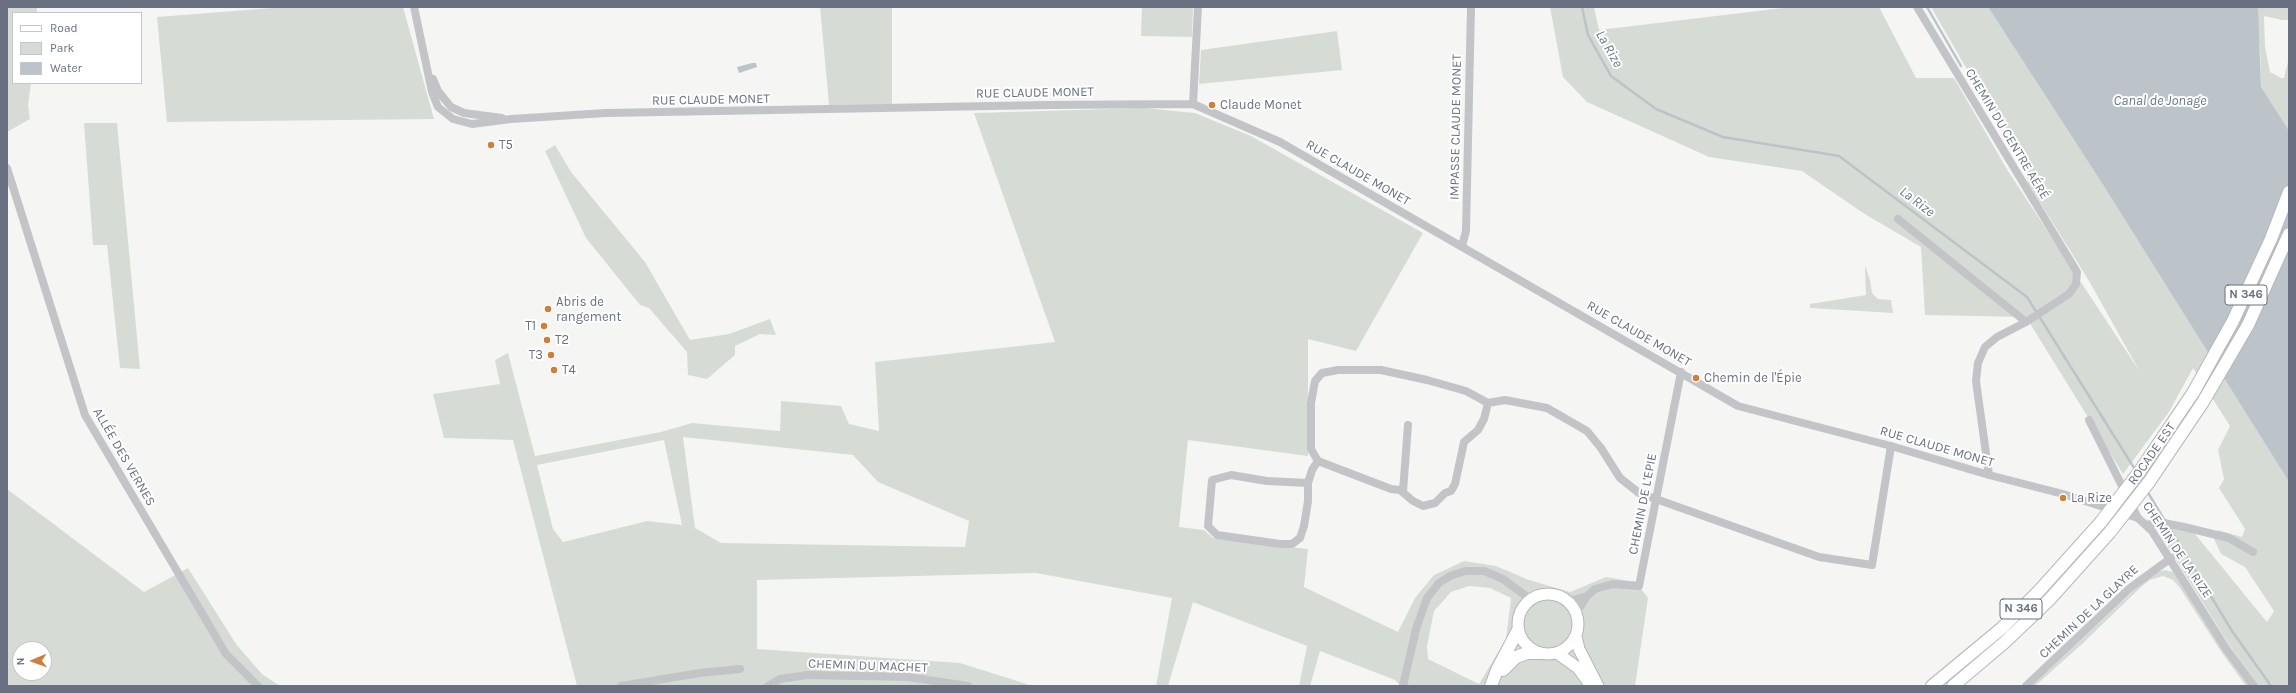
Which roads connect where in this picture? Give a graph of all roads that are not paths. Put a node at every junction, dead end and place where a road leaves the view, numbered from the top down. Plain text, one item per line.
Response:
1 (414, 7) edge
2 (1198, 7) edge
3 (1471, 7) edge
4 (1917, 7) edge
5 (1193, 104) junction
6 (7, 168) edge
7 (2289, 192) edge
8 (1898, 218) dead end
9 (2289, 234) edge
10 (1462, 246) junction
11 (2028, 320) junction
12 (1681, 372) junction
13 (1488, 403) junction
14 (2089, 420) dead end
15 (1408, 425) dead end
16 (1891, 446) junction
17 (1318, 461) junction
18 (1989, 475) junction
19 (1308, 483) junction
20 (1403, 491) junction
21 (1656, 500) junction
22 (2138, 518) junction
23 (2147, 525) junction
24 (2253, 552) dead end
25 (2171, 558) junction
26 (1587, 596) junction
27 (1530, 599) junction
28 (1566, 599) junction
29 (1576, 613) junction
30 (1518, 630) junction
31 (1576, 636) junction
32 (1539, 653) junction
33 (1557, 653) junction
34 (740, 670) dead end
35 (258, 686) edge
36 (621, 686) edge
37 (768, 686) edge
38 (968, 686) edge
39 (1403, 686) edge
40 (1491, 686) edge
41 (1497, 686) edge
42 (1590, 686) edge
43 (1598, 686) edge
44 (1932, 686) edge
45 (1953, 686) edge
46 (2026, 686) edge
47 (2254, 686) edge

1 - 5 street, RUE CLAUDE MONET
2 - 5 street
3 - 10 street, IMPASSE CLAUDE MONET
4 - 11 street, CHEMIN DU CENTRE AÉRÉ
5 - 10 street, RUE CLAUDE MONET
6 - 35 street, ALLÉE DES VERNES
7 - 44 highway, ROCADE EST / N 346, bridge
8 - 11 street
9 - 45 highway, ROCADE EST / N 346, bridge
10 - 12 street, RUE CLAUDE MONET
11 - 18 street
12 - 16 street, RUE CLAUDE MONET
12 - 21 street, CHEMIN DE L'EPIE
13 - 17 street
13 - 20 street
13 - 21 street
14 - 22 street, CHEMIN DE LA RIZE
15 - 20 street
16 - 18 street, RUE CLAUDE MONET
16 - 21 street
17 - 19 street
17 - 20 street
18 - 22 street, RUE CLAUDE MONET
19 - 19 street
21 - 26 street, CHEMIN DE L'EPIE
22 - 23 street, CHEMIN DE LA RIZE
23 - 24 street
23 - 25 street, CHEMIN DE LA RIZE
25 - 46 street, CHEMIN DE LA GLAYRE
25 - 47 street, CHEMIN DE LA RIZE
26 - 28 street, CHEMIN DE L'EPIE
26 - 29 street, CHEMIN DE L'EPIE
27 - 28 main road
27 - 30 main road
27 - 39 street
28 - 29 main road
29 - 31 main road
30 - 32 main road
30 - 40 highway
31 - 33 main road
31 - 43 main road
32 - 33 main road
32 - 41 highway
33 - 42 main road
34 - 36 street
37 - 38 street, CHEMIN DU MACHET

